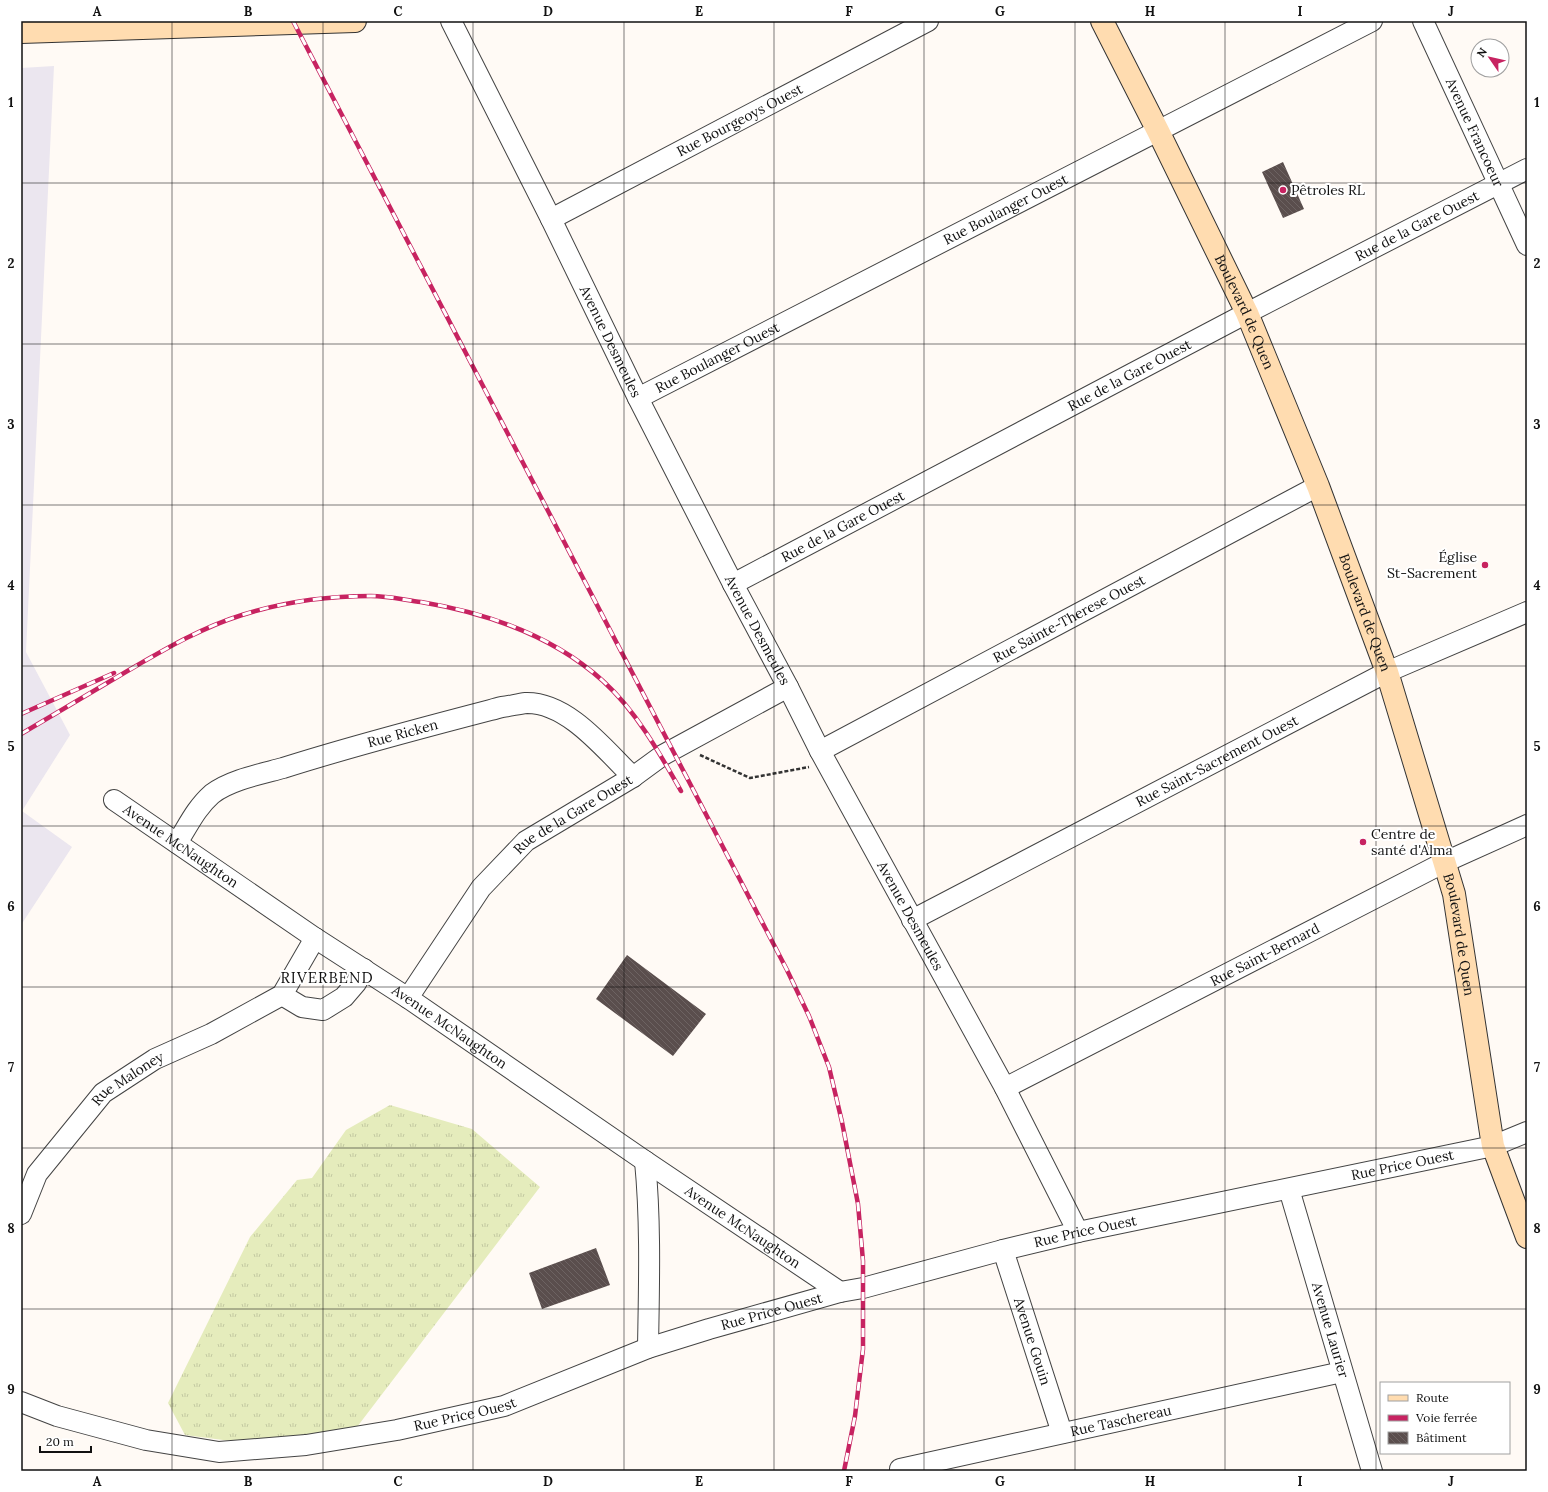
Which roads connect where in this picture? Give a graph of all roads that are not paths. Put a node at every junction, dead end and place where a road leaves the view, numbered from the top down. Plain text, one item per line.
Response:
1 (355, 21) edge
2 (451, 21) edge
3 (928, 21) edge
4 (1102, 21) edge
5 (1372, 21) edge
6 (1423, 21) edge
7 (21, 32) edge
8 (1158, 131) junction
9 (1527, 169) edge
10 (1499, 183) junction
11 (551, 219) junction
12 (1527, 245) edge
13 (1247, 313) junction
14 (638, 398) junction
15 (1318, 486) junction
16 (733, 584) junction
17 (1527, 612) edge
18 (1387, 672) junction
19 (788, 687) junction
20 (823, 758) junction
21 (633, 777) junction
22 (114, 800) dead end
23 (1527, 825) edge
24 (177, 843) junction
25 (1444, 862) junction
26 (912, 920) junction
27 (315, 938) junction
28 (364, 969) junction
29 (282, 995) junction
30 (408, 998) junction
31 (1005, 1088) junction
32 (1527, 1132) edge
33 (1493, 1146) junction
34 (645, 1161) junction
35 (1289, 1189) junction
36 (21, 1214) edge
37 (1078, 1232) junction
38 (1527, 1237) edge
39 (1004, 1250) junction
40 (840, 1292) junction
41 (648, 1348) junction
42 (1342, 1372) junction
43 (21, 1402) edge
44 (1062, 1433) junction
45 (900, 1469) dead end
46 (1372, 1471) edge

1 - 7 street
2 - 11 street, Avenue Desmeules
3 - 11 street, Rue Bourgeoys Ouest
4 - 8 street, Boulevard de Quen
5 - 8 street, Rue Boulanger Ouest
6 - 10 street, Avenue Francoeur
8 - 13 street, Boulevard de Quen
8 - 14 street, Rue Boulanger Ouest
9 - 10 street, Rue de la Gare Ouest
10 - 12 street, Avenue Francoeur
10 - 13 street, Rue de la Gare Ouest
11 - 14 street, Avenue Desmeules
13 - 15 street, Boulevard de Quen
13 - 16 street, Rue de la Gare Ouest
14 - 16 street, Avenue Desmeules
15 - 18 street, Boulevard de Quen
15 - 20 street, Rue Sainte-Therese Ouest
16 - 19 street, Avenue Desmeules
17 - 18 street, Rue Saint-Sacrement Ouest
18 - 25 street, Boulevard de Quen
18 - 26 street, Rue Saint-Sacrement Ouest
19 - 20 street, Avenue Desmeules
19 - 21 street, Rue de la Gare Ouest
20 - 26 street, Avenue Desmeules
21 - 24 street, Rue Ricken
21 - 30 street, Rue de la Gare Ouest
22 - 24 street, Avenue McNaughton
23 - 25 street, Rue Saint-Bernard
24 - 27 street, Avenue McNaughton
25 - 31 street, Rue Saint-Bernard
25 - 33 street, Boulevard de Quen
26 - 31 street, Avenue Desmeules
27 - 28 street, Avenue McNaughton
27 - 29 street
28 - 29 street
28 - 30 street, Avenue McNaughton
29 - 36 street, Rue Maloney
30 - 34 street, Avenue McNaughton
31 - 37 street, Avenue Desmeules
32 - 33 street, Rue Price Ouest
33 - 35 street, Rue Price Ouest
33 - 38 street, Boulevard de Quen
34 - 40 street, Avenue McNaughton
34 - 41 street
35 - 37 street, Rue Price Ouest
35 - 42 street, Avenue Laurier
37 - 39 street, Rue Price Ouest
39 - 40 street, Rue Price Ouest
39 - 44 street, Avenue Gouin
40 - 41 street, Rue Price Ouest
41 - 43 street, Rue Price Ouest
42 - 44 street, Rue Taschereau
42 - 46 street, Avenue Laurier
44 - 45 street, Rue Taschereau

